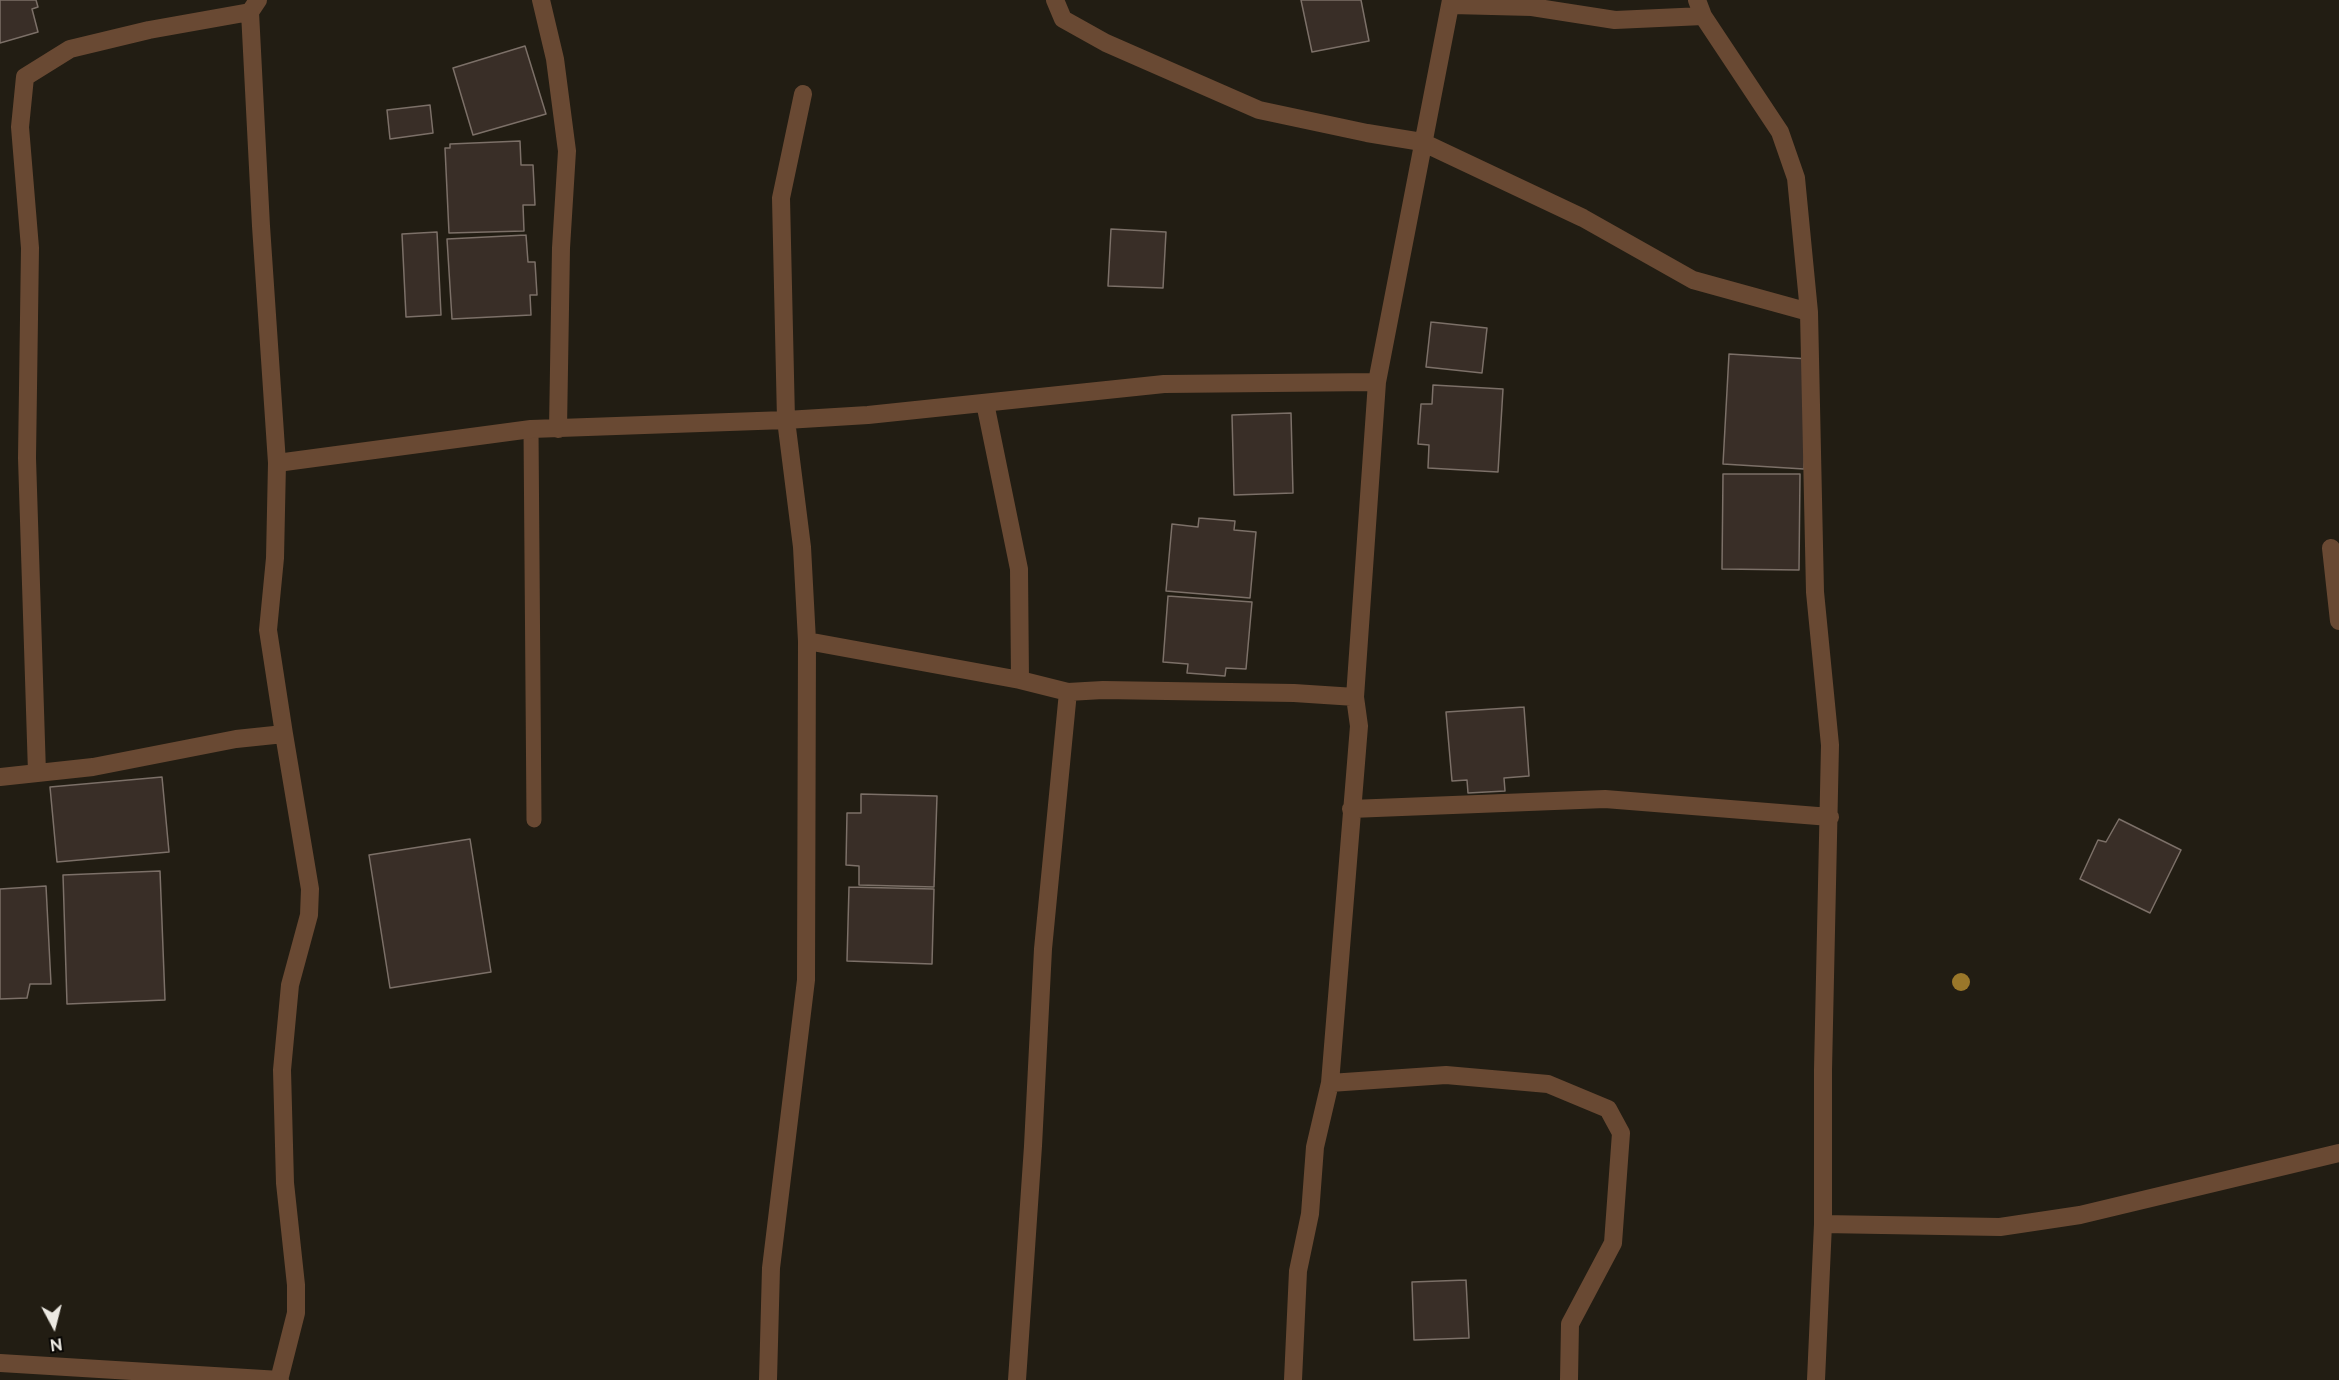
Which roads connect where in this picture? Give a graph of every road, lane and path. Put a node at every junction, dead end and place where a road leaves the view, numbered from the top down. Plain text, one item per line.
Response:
1 (541, 0) edge
2 (1054, 0) edge
3 (1452, 2) edge
4 (254, 6) edge
5 (1700, 8) edge
6 (803, 94) dead end
7 (1422, 142) junction
8 (1809, 312) junction
9 (1377, 382) junction
10 (985, 403) junction
11 (786, 420) junction
12 (531, 429) junction
13 (558, 429) junction
14 (277, 463) junction
15 (2331, 548) dead end
16 (2339, 621) edge
17 (807, 641) junction
18 (1020, 680) junction
19 (1068, 692) junction
20 (1355, 697) junction
21 (284, 734) junction
22 (37, 773) junction
23 (0, 777) edge
24 (1351, 809) junction
25 (1830, 817) junction
26 (534, 820) dead end
27 (1330, 1083) junction
28 (2339, 1153) edge
29 (1823, 1224) junction
30 (0, 1362) edge
31 (280, 1380) edge
32 (768, 1380) edge
33 (1017, 1380) edge
34 (1293, 1380) edge
35 (1569, 1380) edge
36 (1816, 1380) edge

1 - 13 street
2 - 7 street
3 - 5 street
3 - 7 street
4 - 14 street
4 - 22 street
5 - 8 street
6 - 11 street
7 - 8 street
7 - 9 street
8 - 25 street
9 - 10 street
9 - 20 street
10 - 11 street
10 - 18 street
11 - 13 street
11 - 17 street
12 - 13 street
12 - 14 street
12 - 26 lane
14 - 21 street
15 - 16 street
17 - 18 street
17 - 32 street
18 - 19 street
19 - 20 street
19 - 33 street
20 - 24 street
21 - 22 street
21 - 31 street
22 - 23 street
24 - 25 street
24 - 27 street
25 - 29 street
27 - 34 street
27 - 35 street
28 - 29 street
29 - 36 street
30 - 31 street

